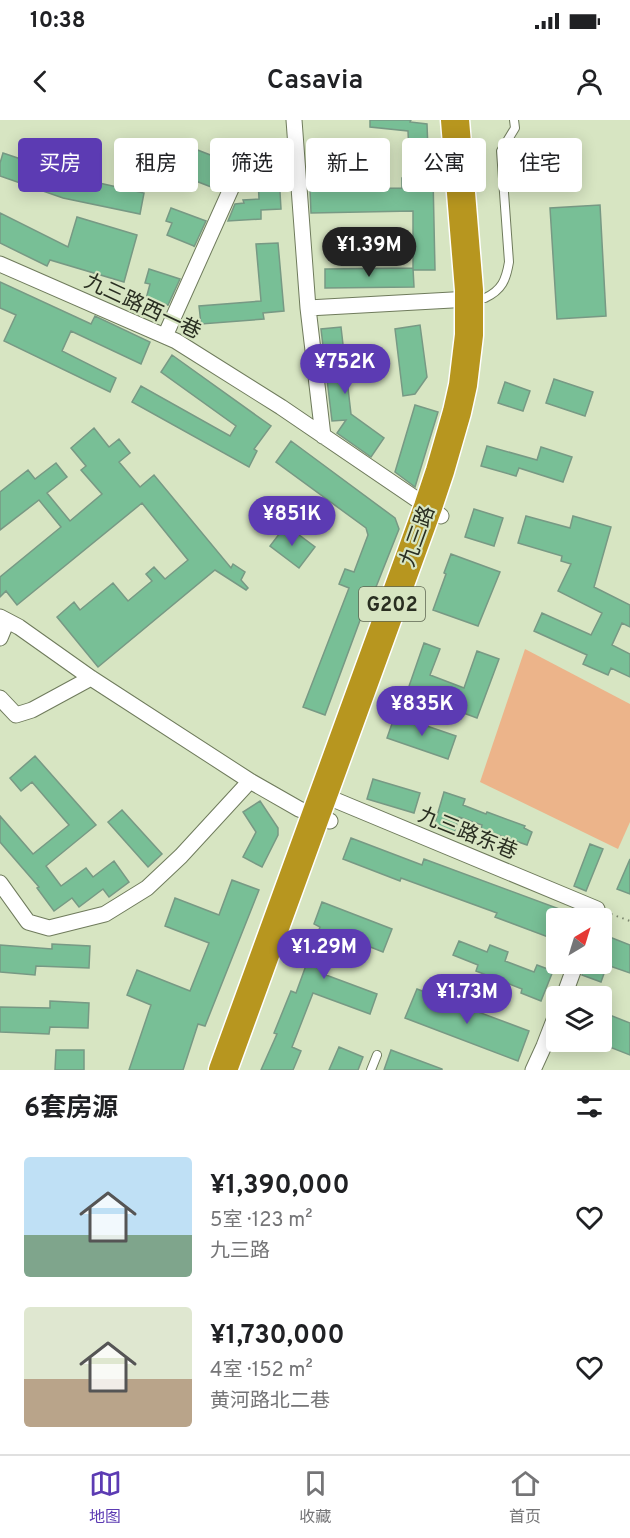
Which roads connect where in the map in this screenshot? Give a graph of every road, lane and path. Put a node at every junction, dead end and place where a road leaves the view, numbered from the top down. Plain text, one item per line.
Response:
1 (294, 120) edge
2 (455, 120) edge
3 (470, 120) edge
4 (514, 120) edge
5 (230, 192) edge
6 (0, 264) edge
7 (477, 298) junction
8 (308, 308) junction
9 (165, 336) junction
10 (323, 436) junction
11 (434, 512) junction
12 (3, 619) edge
13 (0, 638) edge
14 (91, 678) junction
15 (0, 698) edge
16 (250, 781) junction
17 (326, 808) junction
18 (0, 883) edge
19 (582, 908) edge
20 (612, 917) edge
21 (630, 921) edge
22 (546, 1041) edge
23 (377, 1055) dead end
24 (223, 1070) edge
25 (240, 1070) edge
26 (371, 1070) edge
27 (533, 1070) edge

1 - 8 street
2 - 7 highway, 九三路 / G202
3 - 7 highway, 九三路 / G202
4 - 7 lane
5 - 9 street
6 - 9 street, 九三路西一巷
7 - 8 street
7 - 11 highway, 九三路 / G202
8 - 10 street
9 - 10 street, 九三路西一巷
10 - 11 street, 九三路西一巷
11 - 17 highway, 九三路 / G202
12 - 13 street
12 - 14 street, 九三路东巷
14 - 15 street
14 - 16 street, 九三路东巷
16 - 17 street, 九三路东巷
16 - 18 street
17 - 19 street, 九三路东巷
17 - 24 highway, 九三路 / G202
17 - 25 highway, 九三路 / G202
20 - 21 path
22 - 27 street
23 - 26 lane

